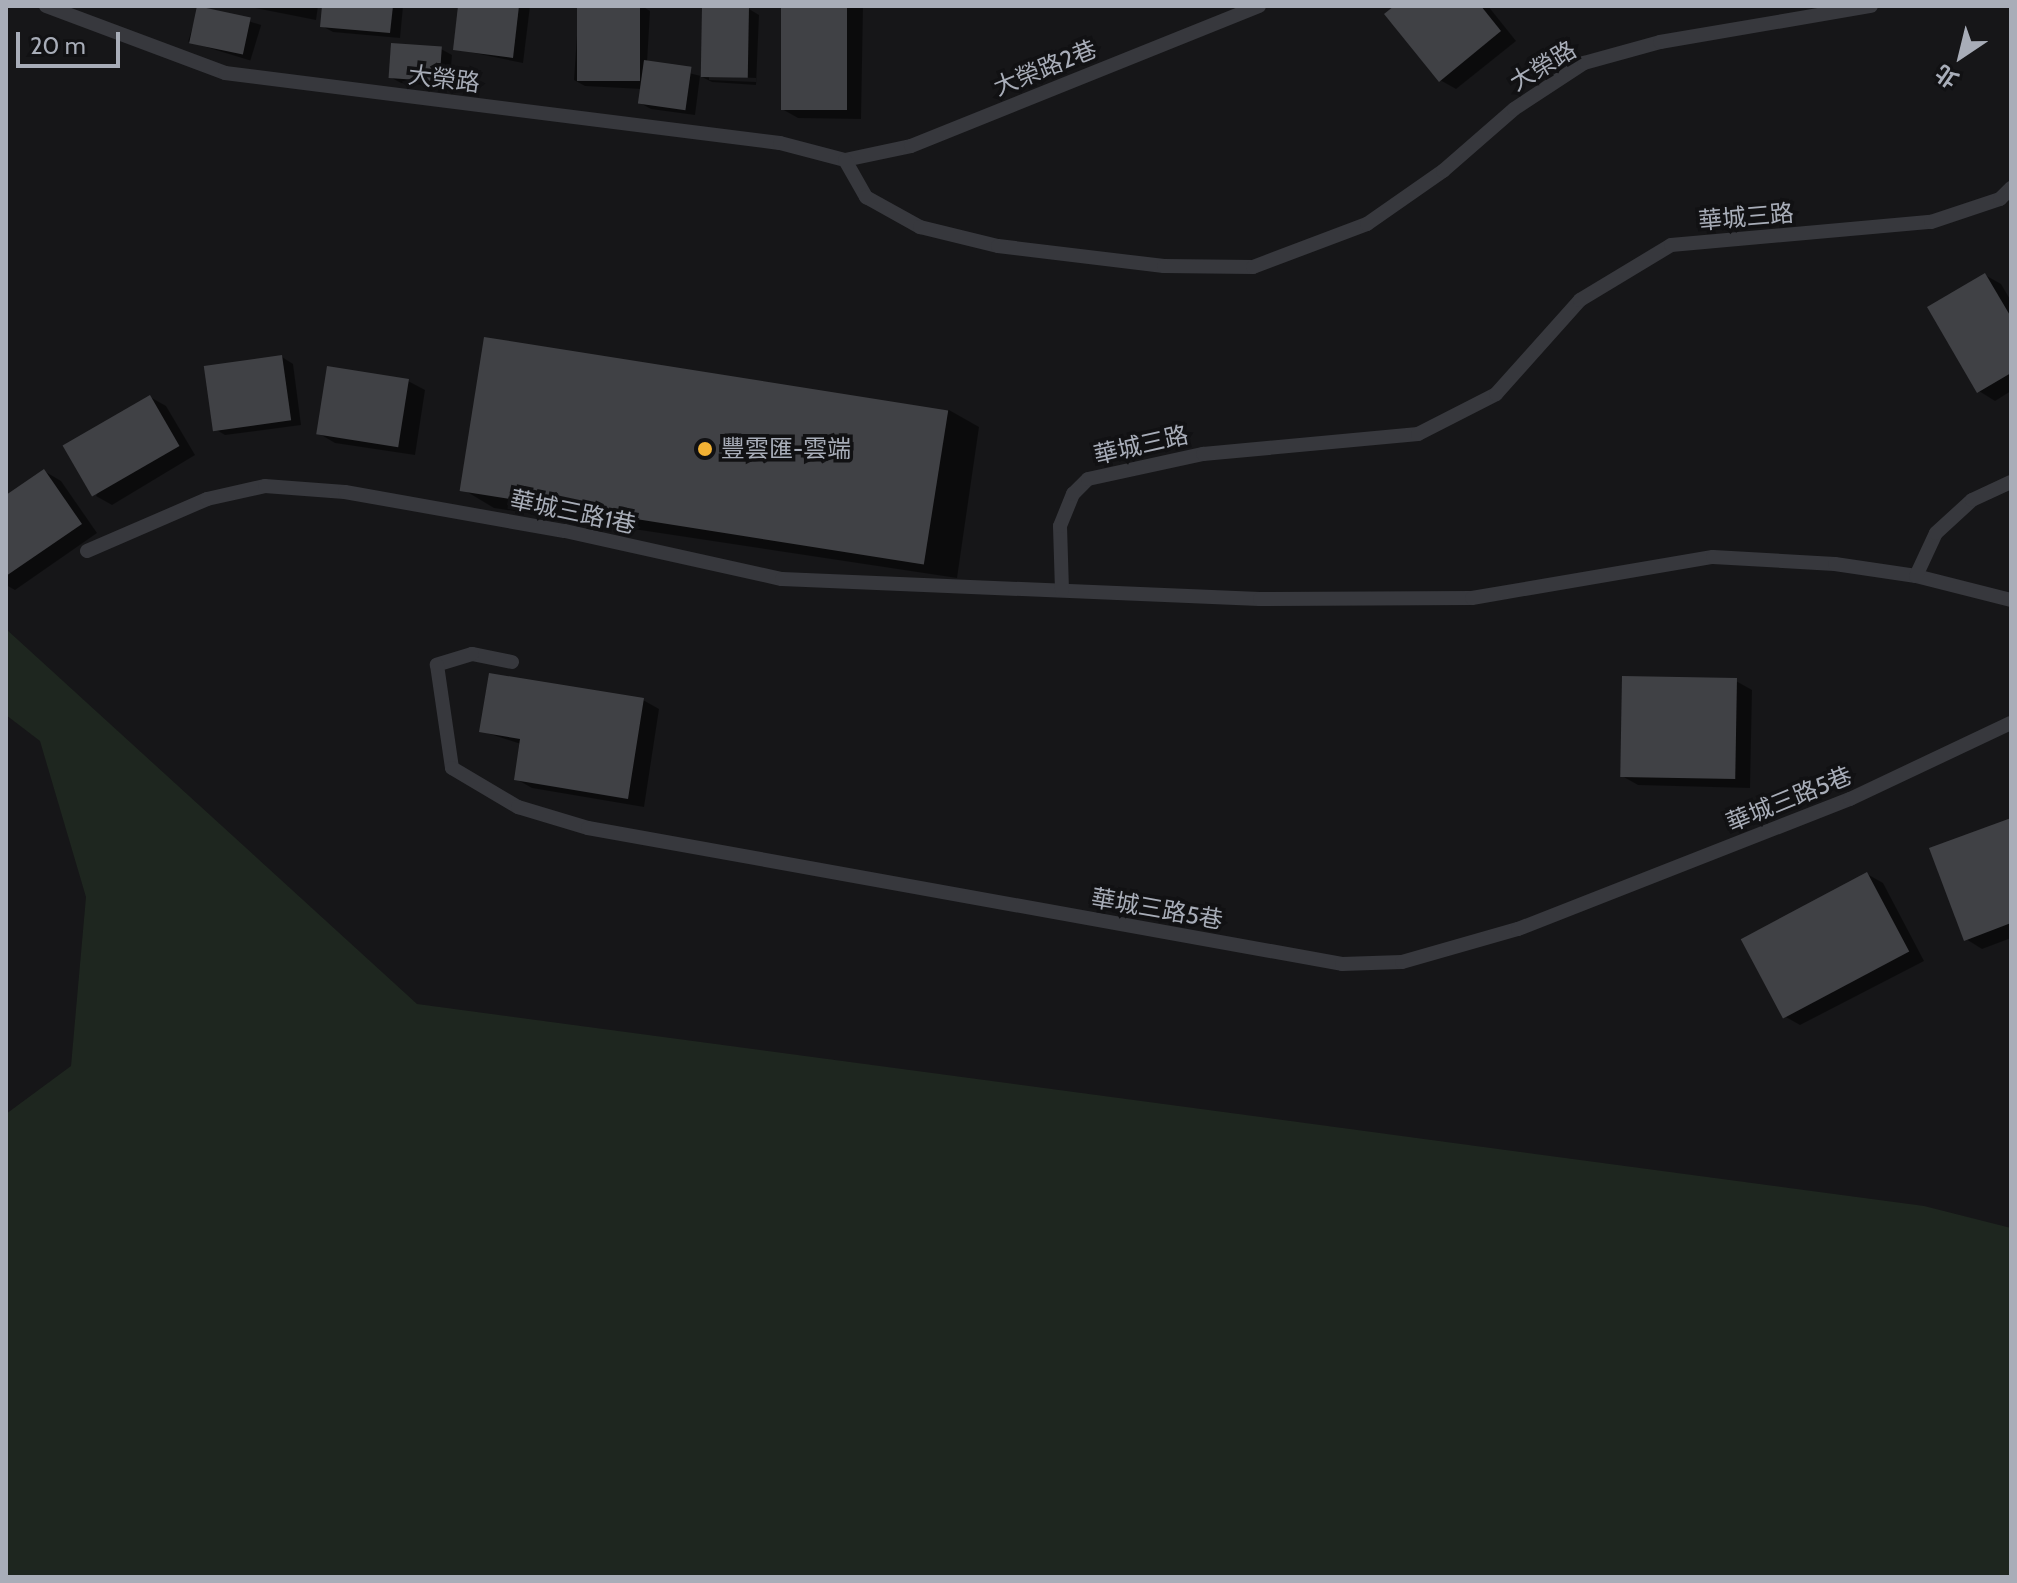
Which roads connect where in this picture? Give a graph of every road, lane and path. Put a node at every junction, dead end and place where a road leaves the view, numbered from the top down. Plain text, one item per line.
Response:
1 (46, 6) edge
2 (1259, 6) edge
3 (1871, 6) edge
4 (845, 160) junction
5 (2011, 188) edge
6 (2011, 482) edge
7 (87, 551) dead end
8 (1916, 576) junction
9 (1062, 590) junction
10 (2011, 600) edge
11 (512, 662) dead end
12 (2011, 723) edge

1 - 4 lane, 大榮路
2 - 4 lane, 大榮路2巷
3 - 4 lane, 大榮路
5 - 9 lane, 華城三路
6 - 8 lane
7 - 9 lane, 華城三路1巷
8 - 9 lane
8 - 10 lane
11 - 12 lane, 華城三路5巷

